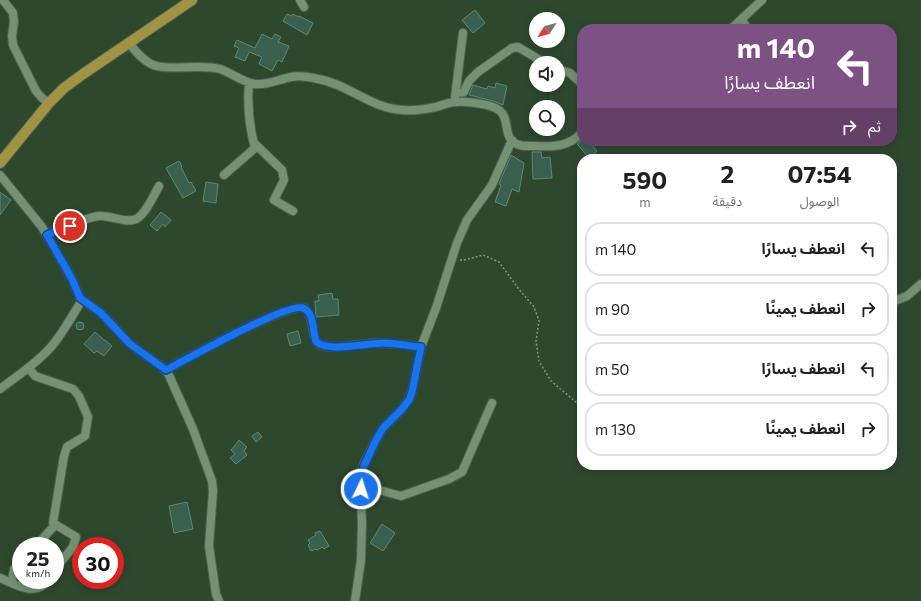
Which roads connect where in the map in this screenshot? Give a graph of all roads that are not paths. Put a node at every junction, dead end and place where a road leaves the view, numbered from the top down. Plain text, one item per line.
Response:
1 (3, 0) edge
2 (192, 0) edge
3 (762, 0) edge
4 (742, 20) junction
5 (737, 24) edge
6 (745, 24) edge
7 (463, 33) dead end
8 (129, 43) junction
9 (533, 56) edge
10 (565, 71) edge
11 (577, 79) edge
12 (249, 83) junction
13 (456, 93) junction
14 (455, 102) junction
15 (49, 103) junction
16 (577, 137) edge
17 (512, 140) junction
18 (254, 143) junction
19 (0, 163) edge
20 (0, 175) edge
21 (224, 176) dead end
22 (159, 186) dead end
23 (293, 211) dead end
24 (47, 235) junction
25 (921, 284) edge
26 (82, 300) junction
27 (897, 300) edge
28 (421, 347) junction
29 (29, 368) junction
30 (166, 370) junction
31 (0, 389) edge
32 (492, 403) dead end
33 (361, 485) junction
34 (55, 525) junction
35 (44, 537) edge
36 (64, 558) edge
37 (0, 578) edge
38 (12, 582) edge
39 (29, 589) edge
40 (38, 589) edge
41 (220, 601) edge
42 (355, 601) edge

1 - 15 street
2 - 8 main road
3 - 4 street
4 - 5 street
4 - 6 street
7 - 13 street
8 - 12 street
8 - 15 main road
9 - 13 street
10 - 11 street
12 - 14 street
12 - 18 street
13 - 14 street
14 - 17 street
15 - 19 main road
16 - 17 street
17 - 28 street
18 - 21 street
18 - 23 street
20 - 24 street
22 - 24 street
24 - 26 street
25 - 27 street
26 - 29 street
26 - 30 street
28 - 30 street
28 - 33 street
29 - 31 street
29 - 34 street
30 - 41 street
32 - 33 street
33 - 42 street
34 - 35 street
34 - 36 street
37 - 38 street
39 - 40 street

